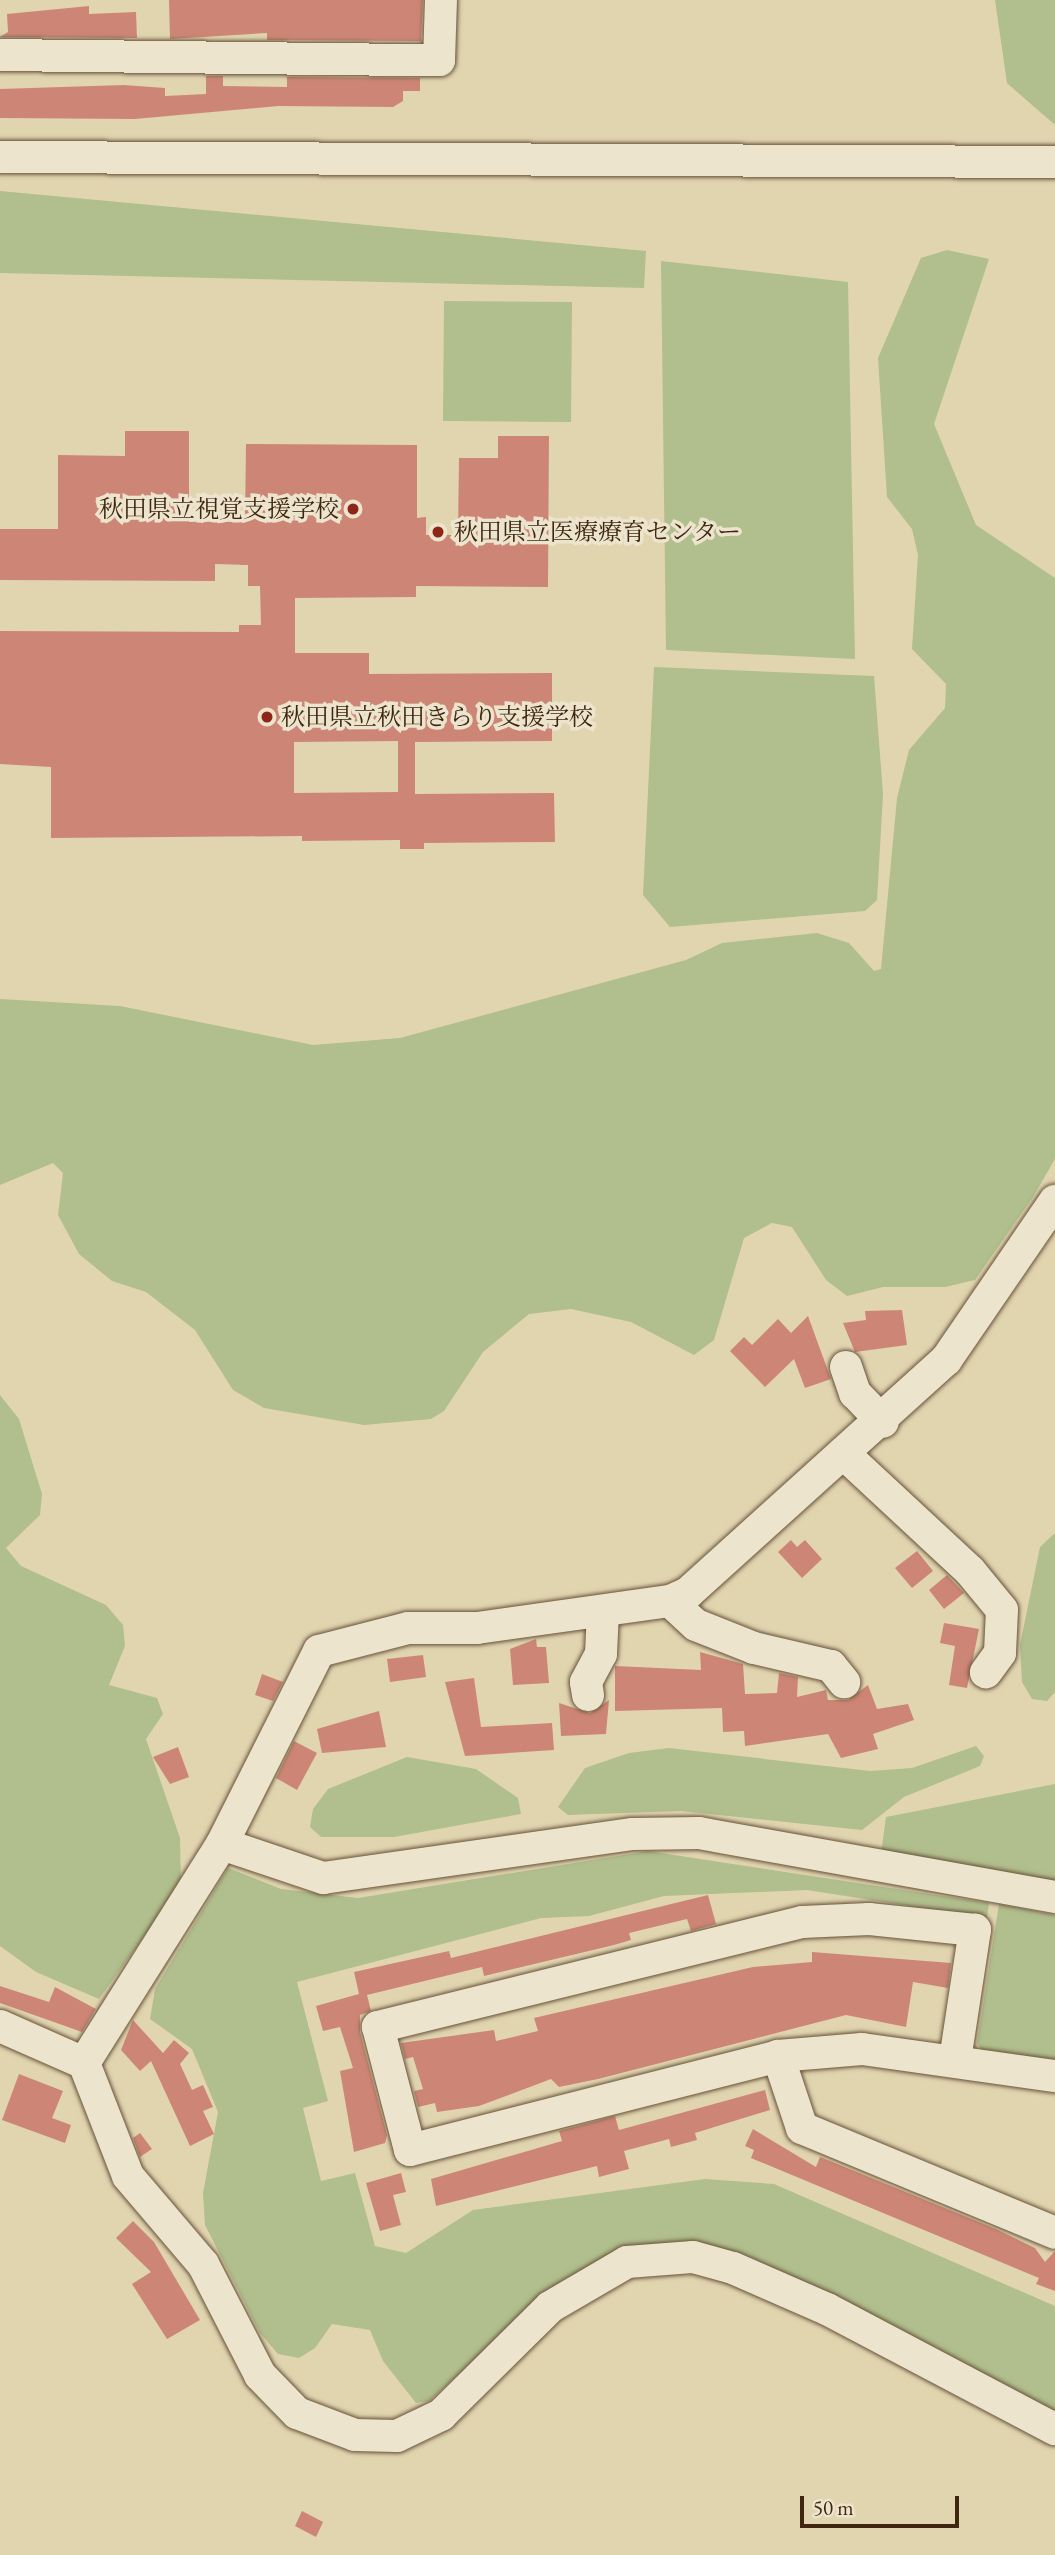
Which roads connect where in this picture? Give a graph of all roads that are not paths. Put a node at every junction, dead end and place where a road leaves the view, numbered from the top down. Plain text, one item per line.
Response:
1 (440, 0) edge
2 (0, 55) edge
3 (0, 157) edge
4 (1055, 162) edge
5 (1055, 1201) edge
6 (846, 1367) dead end
7 (883, 1422) junction
8 (843, 1453) junction
9 (670, 1601) junction
10 (603, 1611) junction
11 (986, 1672) dead end
12 (844, 1682) dead end
13 (587, 1695) dead end
14 (222, 1844) junction
15 (1055, 1897) edge
16 (0, 2026) edge
17 (778, 2056) junction
18 (955, 2060) junction
19 (84, 2063) junction
20 (1055, 2076) edge
21 (1055, 2233) edge
22 (1055, 2429) edge

1 - 2 street
3 - 4 street
5 - 7 street
6 - 7 street
7 - 8 street
8 - 9 street
8 - 11 street
9 - 10 street
9 - 12 street
10 - 13 street
10 - 14 street
14 - 15 street
14 - 19 street
16 - 19 street
17 - 18 street
17 - 18 street
17 - 21 street
18 - 20 street
19 - 22 street

